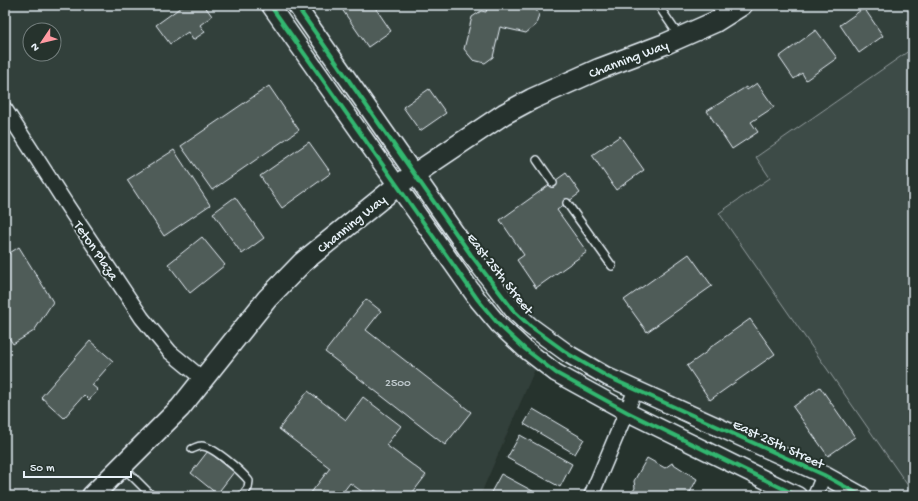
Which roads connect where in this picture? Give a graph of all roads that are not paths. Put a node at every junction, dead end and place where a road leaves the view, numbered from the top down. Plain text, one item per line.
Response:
1 (270, 5) edge
2 (296, 5) edge
3 (658, 5) edge
4 (742, 5) edge
5 (680, 37) junction
6 (5, 109) edge
7 (537, 160) dead end
8 (416, 174) junction
9 (553, 183) dead end
10 (398, 185) junction
11 (567, 203) dead end
12 (612, 266) dead end
13 (204, 380) junction
14 (636, 389) junction
15 (627, 412) junction
16 (192, 449) dead end
17 (122, 466) junction
18 (824, 476) junction
19 (92, 496) edge
20 (152, 496) edge
21 (242, 496) edge
22 (591, 496) edge
23 (798, 496) edge
24 (815, 496) edge
25 (862, 496) edge

1 - 10 street
2 - 8 street, East 25th Street
3 - 5 lane
4 - 5 main road, Channing Way
5 - 8 main road, Channing Way
6 - 13 street, Teton Plaza
7 - 9 lane
8 - 10 main road, Channing Way
8 - 14 street, East 25th Street
10 - 13 main road, Channing Way
10 - 15 street
11 - 12 lane
13 - 17 main road, Channing Way
14 - 15 street
14 - 18 street, East 25th Street
15 - 22 street
15 - 23 street
16 - 21 lane
17 - 19 main road, Channing Way
17 - 20 lane
18 - 24 street
18 - 25 street, East 25th Street

